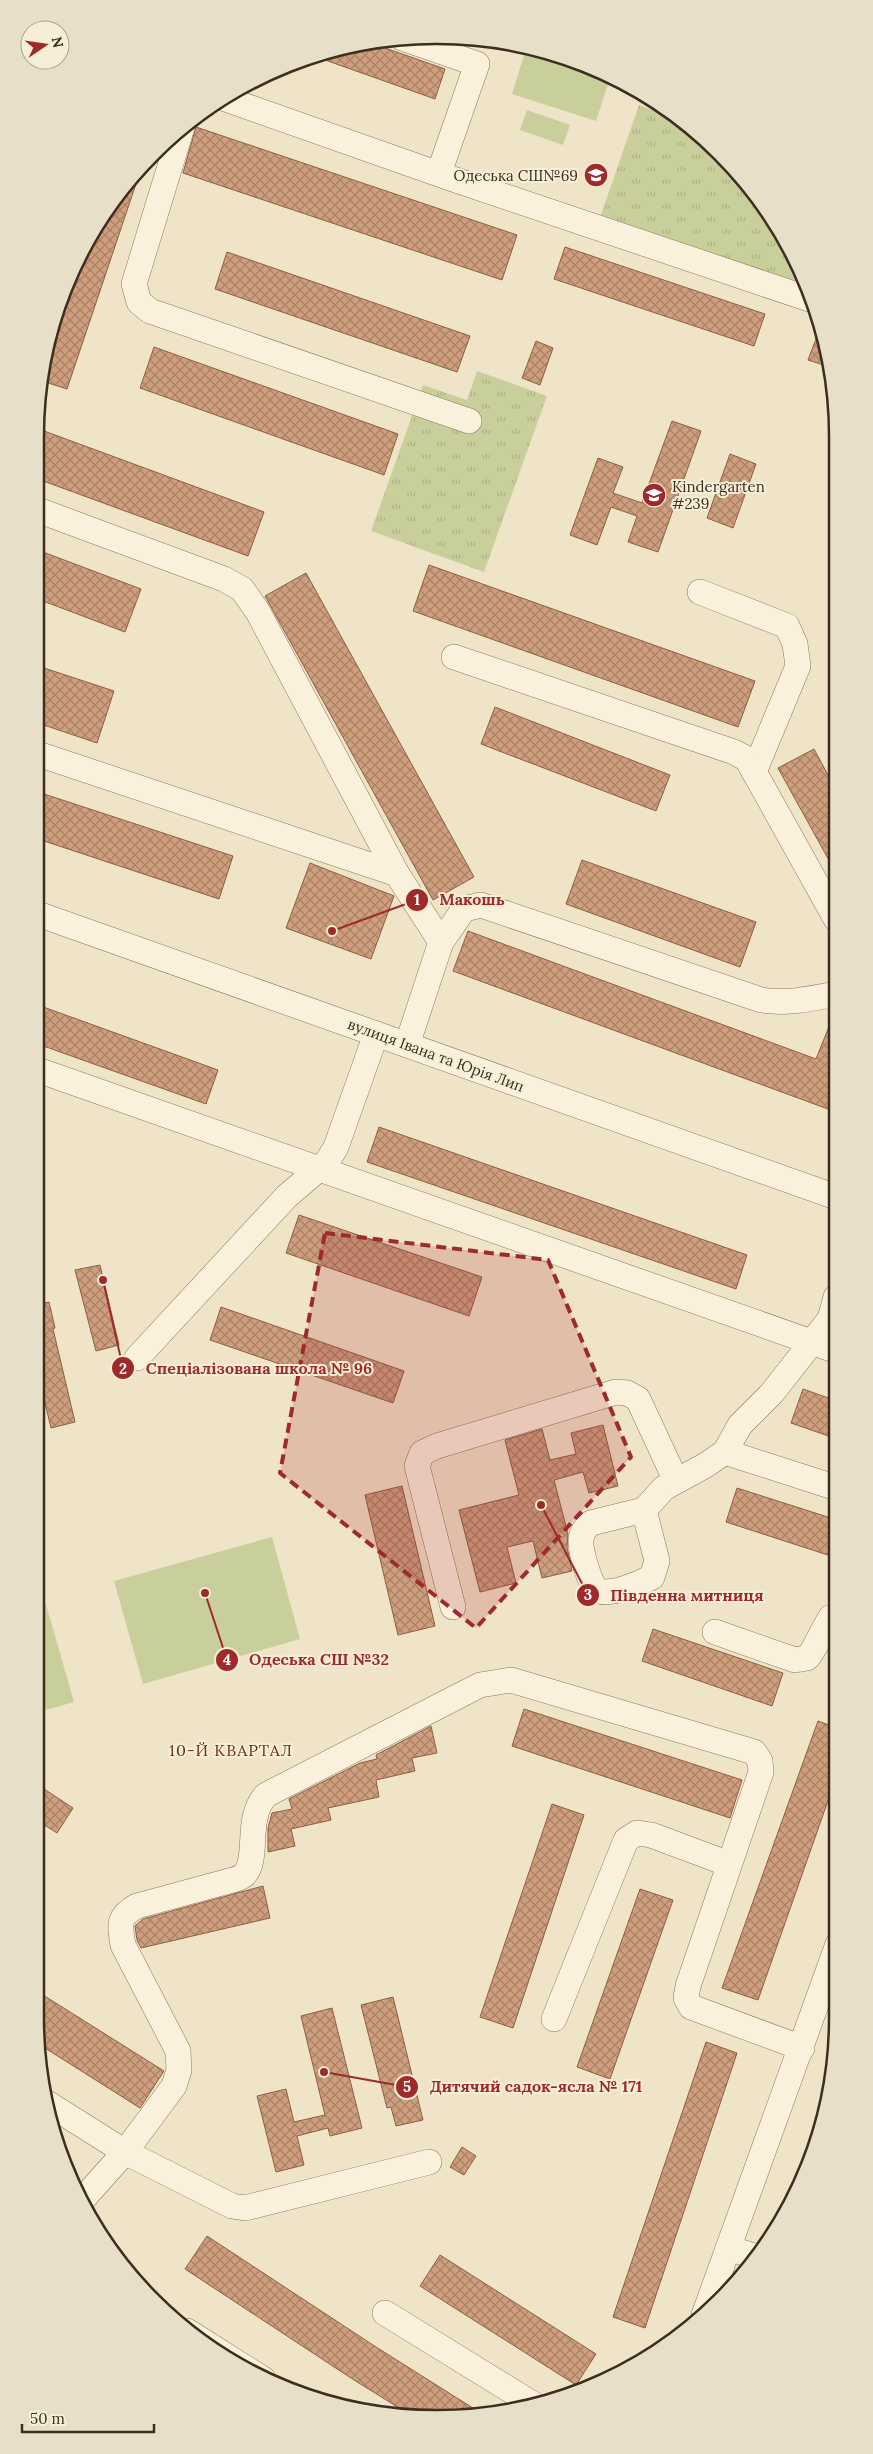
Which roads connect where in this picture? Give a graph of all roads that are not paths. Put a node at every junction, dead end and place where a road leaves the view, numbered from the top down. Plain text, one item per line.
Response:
1 (421, 45) edge
2 (232, 101) edge
3 (178, 141) edge
4 (439, 173) junction
5 (803, 297) edge
6 (469, 421) dead end
7 (44, 512) edge
8 (700, 592) dead end
9 (454, 657) dead end
10 (44, 756) edge
11 (754, 772) junction
12 (397, 874) junction
13 (829, 906) edge
14 (44, 917) edge
15 (441, 942) junction
16 (829, 995) edge
17 (376, 1034) junction
18 (407, 1045) junction
19 (44, 1072) edge
20 (320, 1168) junction
21 (829, 1195) edge
22 (829, 1321) edge
23 (812, 1342) junction
24 (829, 1348) edge
25 (137, 1358) dead end
26 (725, 1452) junction
27 (676, 1482) junction
28 (829, 1485) edge
29 (644, 1510) dead end
30 (453, 1607) dead end
31 (829, 1619) edge
32 (715, 1632) dead end
33 (730, 1864) junction
34 (829, 1970) edge
35 (554, 2018) dead end
36 (802, 2048) junction
37 (54, 2107) edge
38 (125, 2152) junction
39 (429, 2162) dead end
40 (86, 2195) edge
41 (728, 2248) junction
42 (750, 2255) edge
43 (710, 2299) edge
44 (385, 2313) dead end
45 (526, 2400) edge

1 - 4 street
2 - 4 street
3 - 6 street
4 - 5 street
7 - 12 street
8 - 11 street
9 - 11 street
10 - 12 street
11 - 13 street
12 - 15 street
14 - 17 street, вулиця Івана та Юрія Лип
15 - 16 street
15 - 18 street
17 - 18 street, вулиця Івана та Юрія Лип
17 - 20 street
18 - 21 street, вулиця Івана та Юрія Лип
19 - 20 street
20 - 23 street
20 - 25 street
22 - 23 street
23 - 24 street
23 - 26 street
26 - 27 street
26 - 28 street
27 - 29 street
27 - 30 street
31 - 32 street
33 - 35 street
33 - 36 street
33 - 38 street
34 - 36 street
36 - 41 street
37 - 38 street
38 - 39 street
38 - 40 street
41 - 42 street
41 - 43 street
44 - 45 street

